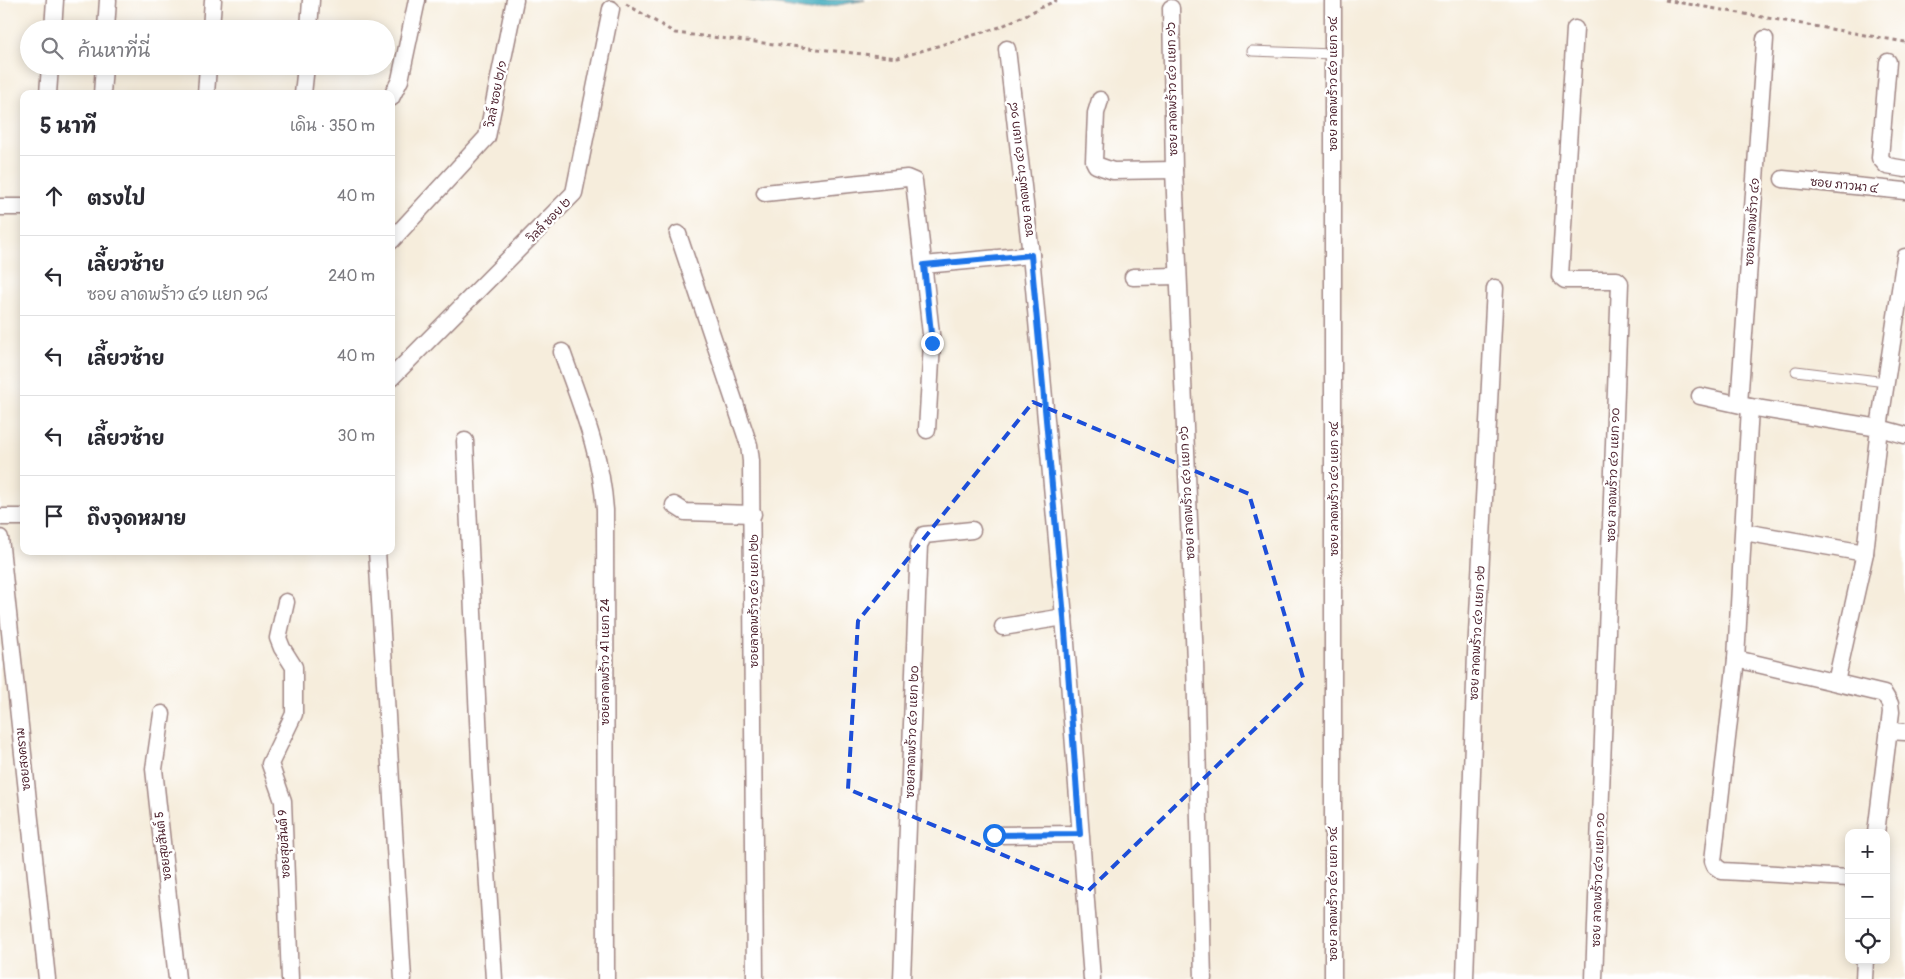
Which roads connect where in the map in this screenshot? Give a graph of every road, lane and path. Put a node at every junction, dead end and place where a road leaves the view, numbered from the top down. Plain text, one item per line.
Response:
1 (55, 0) edge
2 (108, 0) edge
3 (213, 0) edge
4 (311, 0) edge
5 (417, 0) edge
6 (515, 0) edge
7 (1057, 0) edge
8 (1333, 0) edge
9 (1665, 0) edge
10 (616, 5) edge
11 (1171, 8) dead end
12 (54, 20) edge
13 (107, 20) edge
14 (212, 20) edge
15 (310, 20) edge
16 (1575, 29) dead end
17 (1765, 39) dead end
18 (1905, 42) edge
19 (1007, 49) dead end
20 (1252, 51) dead end
21 (1334, 54) junction
22 (1888, 62) dead end
23 (49, 75) edge
24 (103, 75) edge
25 (207, 75) edge
26 (305, 75) edge
27 (48, 90) edge
28 (102, 90) edge
29 (206, 90) edge
30 (303, 90) edge
31 (395, 90) edge
32 (1100, 100) dead end
33 (1905, 169) edge
34 (1174, 170) junction
35 (1783, 179) dead end
36 (1905, 191) edge
37 (765, 193) dead end
38 (0, 207) edge
39 (20, 207) edge
40 (678, 234) dead end
41 (395, 237) edge
42 (1031, 255) junction
43 (1905, 257) edge
44 (924, 265) junction
45 (1177, 276) junction
46 (1133, 277) dead end
47 (1495, 288) dead end
48 (562, 352) dead end
49 (1796, 371) dead end
50 (395, 374) edge
51 (1886, 382) junction
52 (1700, 396) dead end
53 (1744, 406) junction
54 (1879, 428) junction
55 (927, 430) dead end
56 (1905, 435) edge
57 (465, 441) dead end
58 (674, 505) dead end
59 (753, 514) junction
60 (0, 517) edge
61 (20, 517) edge
62 (972, 530) dead end
63 (1744, 532) junction
64 (0, 538) edge
65 (1865, 553) junction
66 (377, 555) edge
67 (286, 602) dead end
68 (1064, 617) junction
69 (1003, 627) dead end
70 (1736, 659) junction
71 (1836, 682) junction
72 (162, 714) dead end
73 (1888, 731) junction
74 (1905, 732) edge
75 (1876, 829) edge
76 (1080, 834) junction
77 (994, 835) dead end
78 (1845, 878) edge
79 (1865, 964) edge
80 (47, 979) edge
81 (177, 979) edge
82 (290, 979) edge
83 (403, 979) edge
84 (494, 979) edge
85 (606, 979) edge
86 (755, 979) edge
87 (902, 979) edge
88 (1092, 979) edge
89 (1203, 979) edge
90 (1333, 979) edge
91 (1465, 979) edge
92 (1594, 979) edge
93 (1864, 979) edge

1 - 12 street
2 - 13 street
3 - 14 street
4 - 15 street
5 - 31 street
6 - 41 street, วิลล์ ซอย ๒/๑
7 - 10 path
8 - 21 street, ซอย ลาดพร้าว ๔๑ แยก ๑๔
9 - 18 path
10 - 50 street, วิลล์ ซอย ๒
11 - 34 street, ซอย ลาดพร้าว ๔๑ แยก ๑๖
16 - 92 street, ซอย ลาดพร้าว ๔๑ แยก ๑๐
17 - 53 street, ซอยลาดพร้าว ๔๑
19 - 42 street, ซอย ลาดพร้าว ๔๑ แยก ๑๘
20 - 21 lane
21 - 90 street, ซอย ลาดพร้าว ๔๑ แยก ๑๔
22 - 33 street
23 - 27 street
24 - 28 street
25 - 29 street
26 - 30 street
32 - 34 street
34 - 45 street, ซอย ลาดพร้าว ๔๑ แยก ๑๖
35 - 36 street, ซอย ภาวนา ๔
37 - 44 street
38 - 39 street
40 - 59 street, ซอยลาดพร้าว ๔๑ แยก ๒๒
42 - 44 street
42 - 68 street, ซอย ลาดพร้าว ๔๑ แยก ๑๘
43 - 51 street
44 - 55 street
45 - 46 street
45 - 89 street, ซอย ลาดพร้าว ๔๑ แยก ๑๖
47 - 91 street, ซอย ลาดพร้าว ๔๑ แยก ๑๒
48 - 85 street, ซอยลาดพร้าว 41 แยก 24
49 - 51 lane
51 - 54 street
52 - 53 street
53 - 54 street
53 - 63 street, ซอยลาดพร้าว ๔๑
54 - 56 street
54 - 65 street
57 - 84 street
58 - 59 street
59 - 86 street, ซอยลาดพร้าว ๔๑ แยก ๒๒
60 - 61 street
62 - 87 street, ซอยลาดพร้าว ๔๑ แยก ๒๐
63 - 65 street
63 - 70 street, ซอยลาดพร้าว ๔๑
64 - 80 street, ซอยสงคราม
65 - 71 street
66 - 83 street
67 - 82 street, ซอยสุขสันต์ 9
68 - 69 street
68 - 76 street, ซอย ลาดพร้าว ๔๑ แยก ๑๘
70 - 71 street
70 - 78 street, ซอยลาดพร้าว ๔๑
71 - 73 street
72 - 81 street, ซอยสุขสันต์ 5
73 - 74 street
73 - 75 street
76 - 77 street
76 - 88 street, ซอย ลาดพร้าว ๔๑ แยก ๑๘
79 - 93 street

